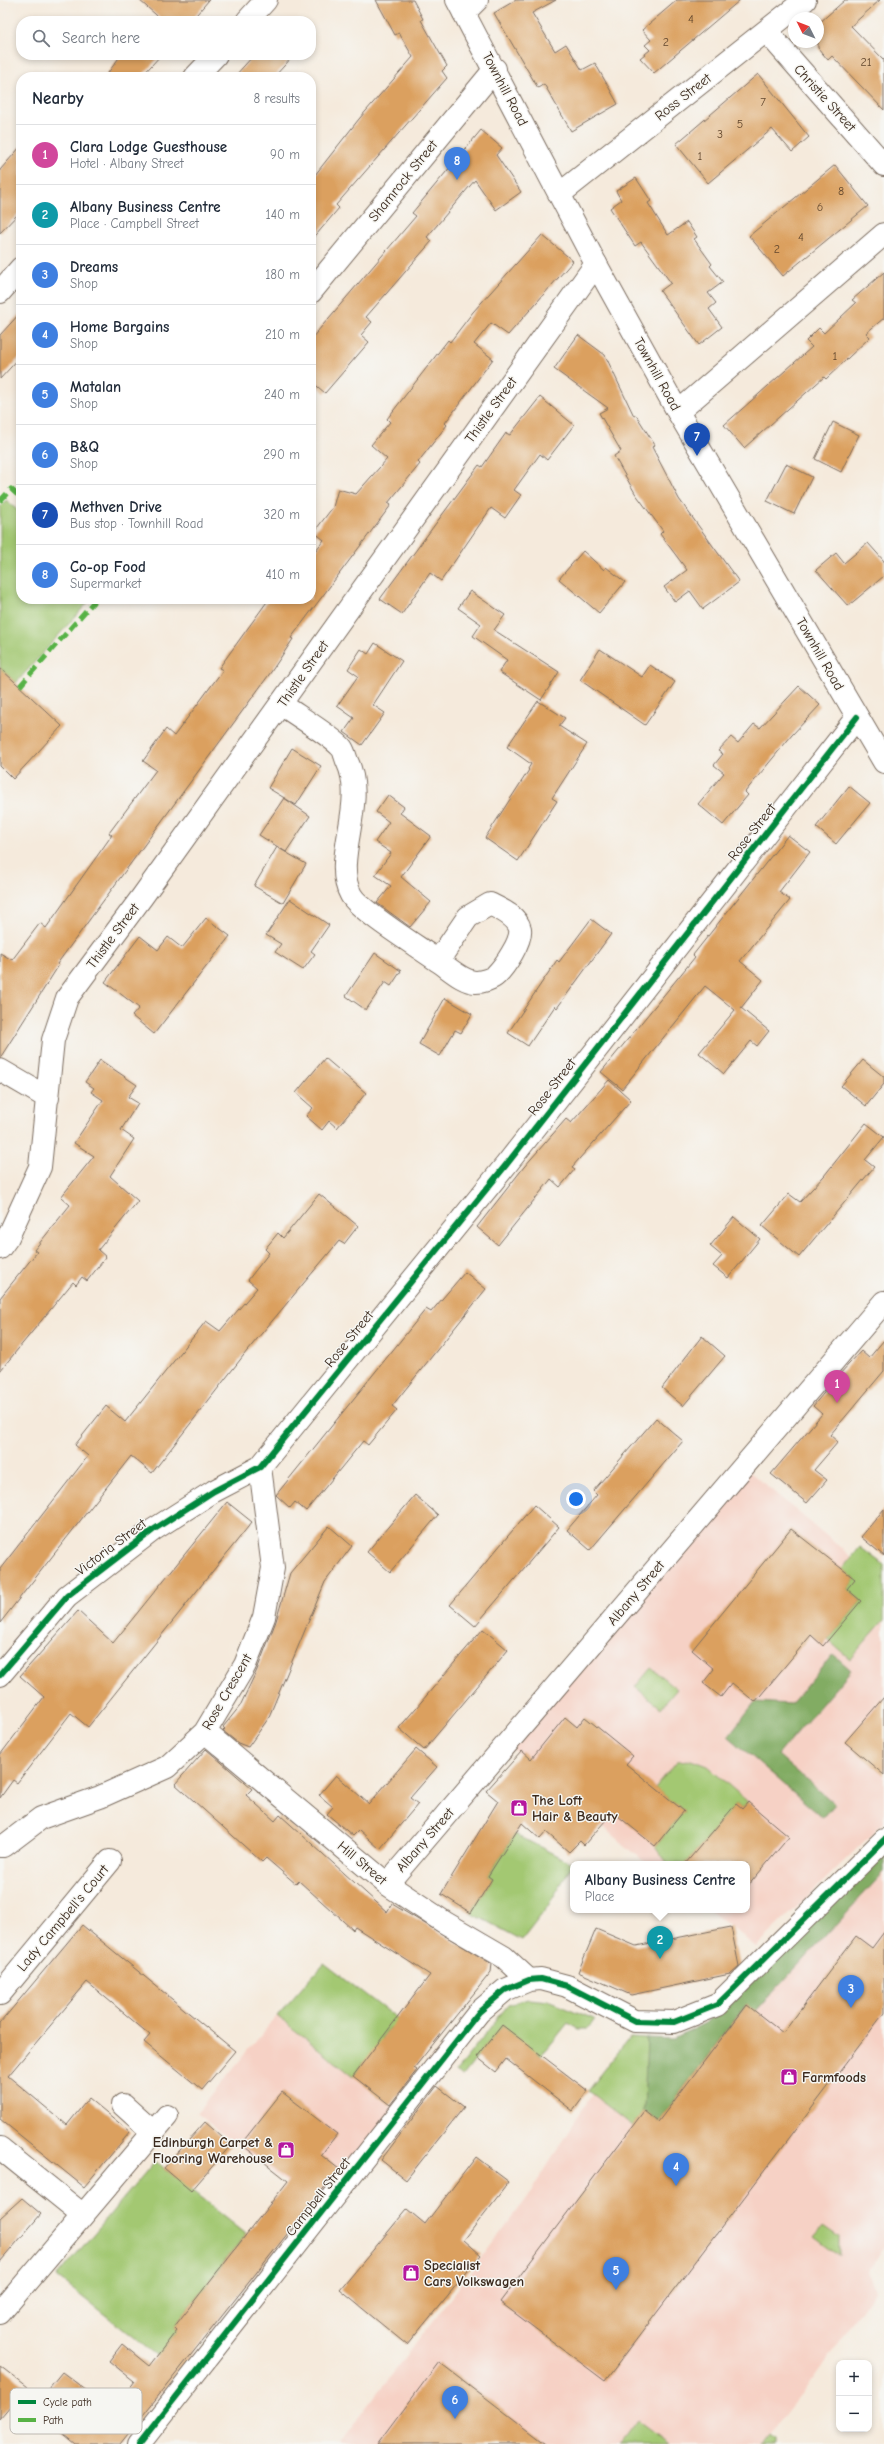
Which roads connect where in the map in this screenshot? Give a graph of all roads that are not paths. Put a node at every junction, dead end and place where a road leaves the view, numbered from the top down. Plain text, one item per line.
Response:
1 (266, 0) edge
2 (805, 0) edge
3 (466, 4) edge
4 (252, 16) edge
5 (767, 32) junction
6 (211, 60) edge
7 (495, 69) junction
8 (200, 72) edge
9 (884, 165) edge
10 (561, 193) junction
11 (884, 234) edge
12 (596, 264) junction
13 (16, 274) edge
14 (316, 286) edge
15 (0, 292) edge
16 (678, 412) junction
17 (281, 704) junction
18 (857, 718) junction
19 (884, 762) edge
20 (438, 961) dead end
21 (0, 1070) edge
22 (48, 1098) junction
23 (0, 1248) edge
24 (884, 1302) edge
25 (260, 1467) junction
26 (0, 1675) edge
27 (204, 1732) junction
28 (884, 1840) edge
29 (0, 1846) edge
30 (110, 1861) dead end
31 (387, 1884) junction
32 (528, 1980) junction
33 (0, 1994) edge
34 (123, 2105) dead end
35 (0, 2148) edge
36 (83, 2215) junction
37 (0, 2313) edge
38 (139, 2444) edge

1 - 4 street
2 - 5 street, Ross Street
3 - 7 street, Townhill Road
5 - 9 street, Christie Street
5 - 10 street, Ross Street
6 - 8 street
7 - 10 street, Townhill Road
7 - 14 street, Shamrock Street
10 - 12 street, Townhill Road
11 - 16 street
12 - 16 street, Townhill Road
12 - 17 street, Thistle Street
13 - 15 street
16 - 18 street, Townhill Road
17 - 20 street
17 - 22 street, Thistle Street
18 - 19 street, Townhill Road
18 - 25 street, Rose Street
21 - 22 street
22 - 23 street, Thistle Street
24 - 31 street, Albany Street
25 - 26 street, Victoria Street
25 - 27 street, Rose Crescent
27 - 29 street, Rose Crescent
27 - 31 street, Hill Street
28 - 32 street
30 - 33 street, Lady Campbell's Court
31 - 32 street, Hill Street
32 - 38 street, Campbell Street
34 - 36 street
35 - 36 street
36 - 37 street

